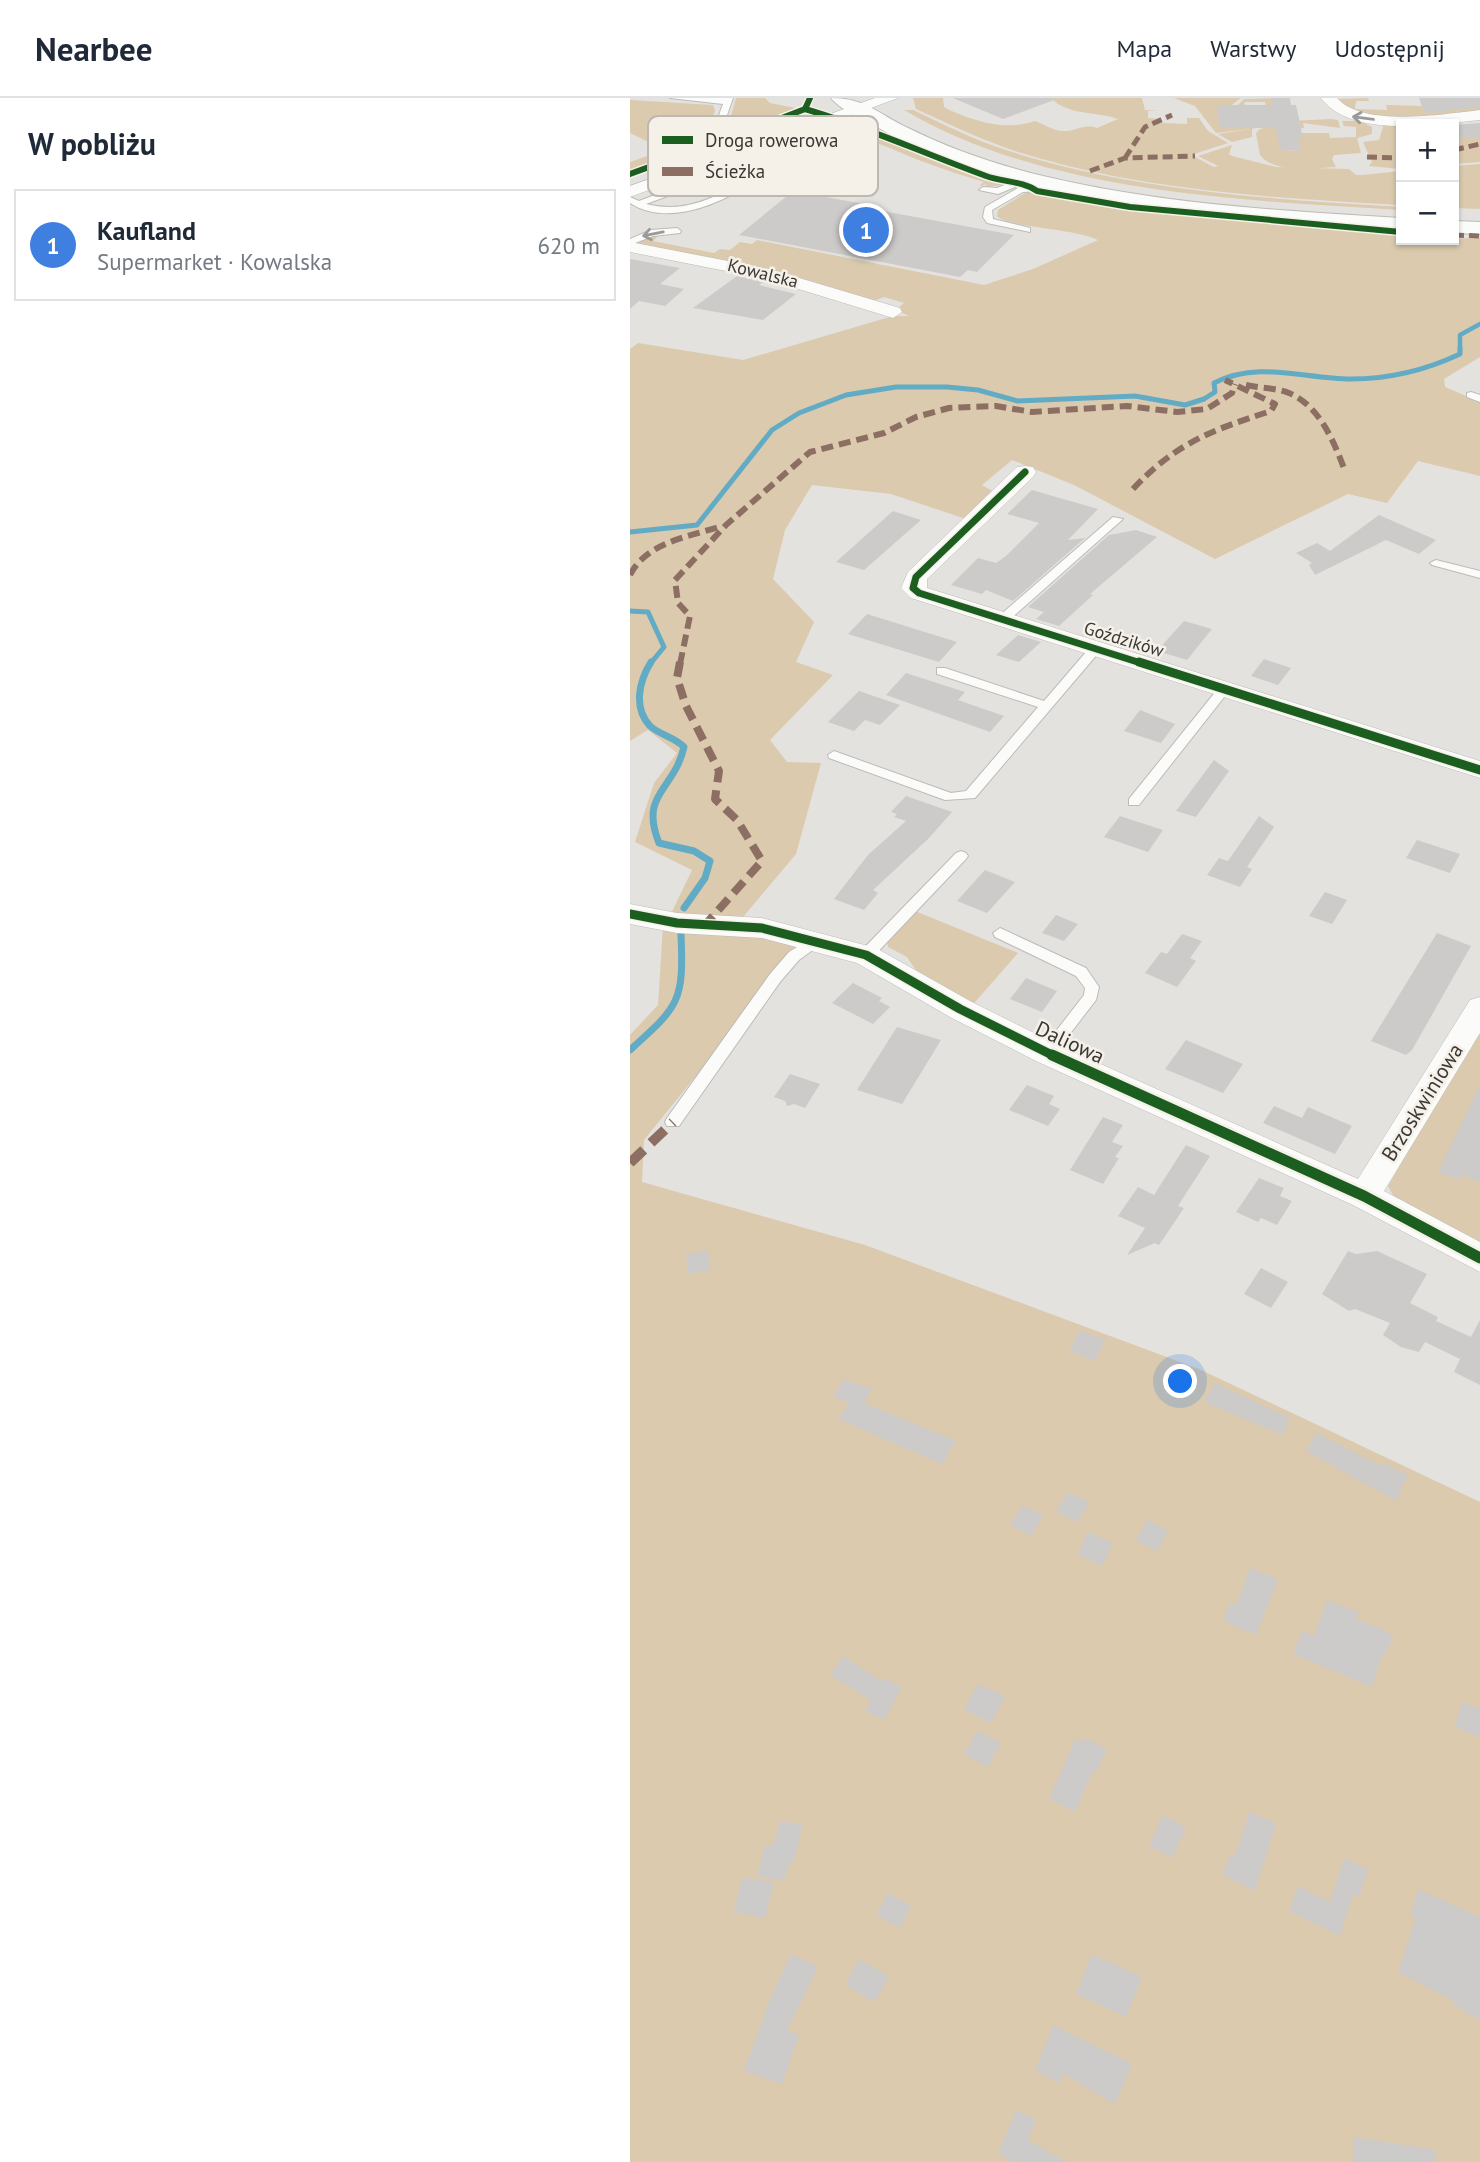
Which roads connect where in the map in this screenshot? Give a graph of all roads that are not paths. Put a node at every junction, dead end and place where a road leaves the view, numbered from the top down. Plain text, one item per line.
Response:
1 (674, 98) edge
2 (1329, 98) edge
3 (729, 100) edge
4 (863, 101) edge
5 (1480, 115) edge
6 (823, 116) edge
7 (976, 162) junction
8 (648, 178) edge
9 (630, 186) edge
10 (983, 190) dead end
11 (1093, 191) junction
12 (1010, 192) junction
13 (719, 196) edge
14 (632, 198) edge
15 (974, 199) dead end
16 (1396, 214) edge
17 (1459, 217) edge
18 (1480, 218) edge
19 (1396, 224) edge
20 (1459, 227) edge
21 (1480, 228) edge
22 (1027, 230) dead end
23 (677, 231) dead end
24 (630, 244) edge
25 (893, 312) dead end
26 (1025, 472) dead end
27 (1117, 519) dead end
28 (1436, 563) dead end
29 (1480, 575) edge
30 (1003, 619) junction
31 (1097, 649) junction
32 (941, 671) dead end
33 (1225, 688) junction
34 (1047, 706) junction
35 (834, 755) dead end
36 (1480, 770) edge
37 (1134, 802) dead end
38 (961, 856) dead end
39 (630, 914) edge
40 (1000, 933) dead end
41 (816, 940) junction
42 (866, 955) junction
43 (1480, 1008) edge
44 (1047, 1053) junction
45 (673, 1122) dead end
46 (1364, 1196) junction
47 (1480, 1258) edge

1 - 3 lane
5 -> 2 street
4 - 6 street
4 - 7 main road
4 - 16 main road
7 - 11 main road
7 - 12 lane
8 - 9 street
10 - 12 lane
11 - 12 lane
11 - 19 main road
12 - 15 lane
12 - 22 lane
13 - 14 lane
17 - 18 main road
20 - 21 main road
23 -> 24 lane
24 - 25 street, Kowalska
26 - 30 street, Goździków
27 - 30 lane
28 - 29 lane
30 - 31 street, Goździków
31 - 33 street, Goździków
31 - 34 lane
32 - 34 lane
33 - 36 street, Goździków
33 - 37 lane
34 - 35 lane
38 - 42 lane
39 - 41 street, Daliowa
40 - 44 lane
41 - 42 street, Daliowa
41 - 45 lane
42 - 44 street, Daliowa
43 - 46 street, Brzoskwiniowa
44 - 46 street, Daliowa
46 - 47 street, Daliowa

